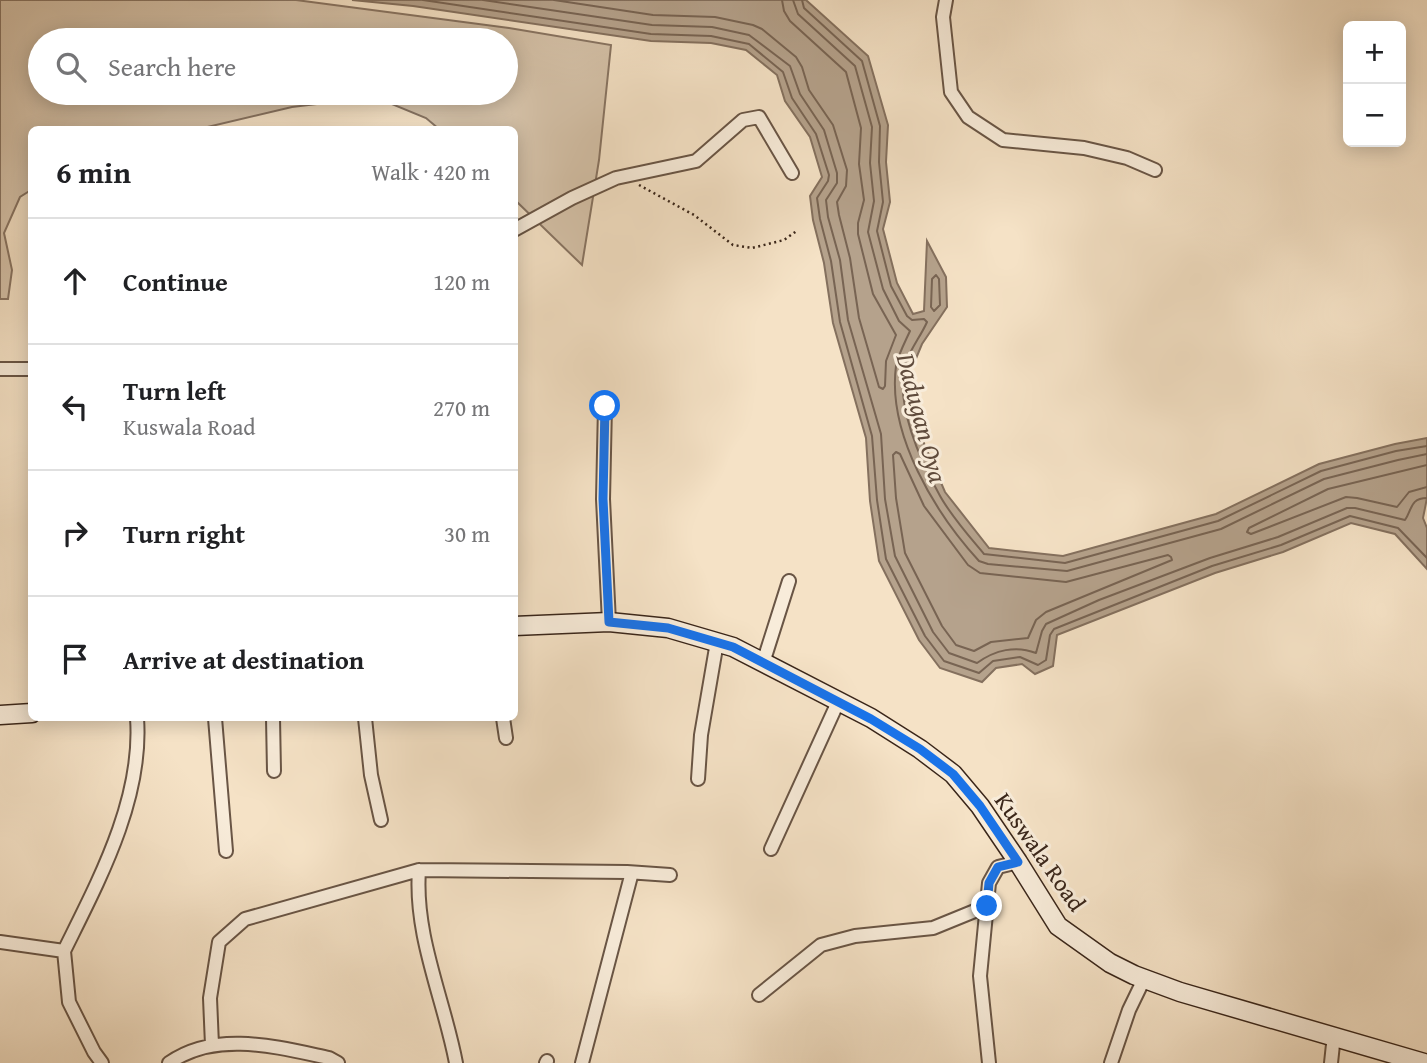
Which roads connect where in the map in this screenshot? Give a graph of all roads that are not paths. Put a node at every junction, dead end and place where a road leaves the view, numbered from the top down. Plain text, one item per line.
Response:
1 (946, 0) edge
2 (1155, 170) dead end
3 (792, 173) dead end
4 (518, 228) edge
5 (0, 369) edge
6 (28, 369) edge
7 (605, 406) dead end
8 (789, 580) dead end
9 (609, 622) junction
10 (518, 626) edge
11 (717, 642) junction
12 (763, 663) junction
13 (838, 702) junction
14 (28, 713) edge
15 (0, 715) edge
16 (137, 721) edge
17 (215, 721) edge
18 (272, 721) edge
19 (365, 721) edge
20 (503, 721) edge
21 (506, 738) dead end
22 (274, 771) dead end
23 (698, 779) dead end
24 (381, 820) dead end
25 (771, 849) dead end
26 (226, 851) dead end
27 (1018, 862) junction
28 (419, 870) junction
29 (627, 872) junction
30 (670, 875) dead end
31 (987, 906) junction
32 (0, 942) edge
33 (64, 951) junction
34 (1144, 979) junction
35 (759, 995) dead end
36 (1334, 1035) junction
37 (212, 1045) junction
38 (102, 1063) edge
39 (169, 1063) edge
40 (338, 1063) edge
41 (456, 1063) edge
42 (582, 1063) edge
43 (989, 1063) edge
44 (1111, 1063) edge
45 (1331, 1063) edge
46 (1424, 1063) edge

1 - 2 street
3 - 4 street
5 - 6 street
7 - 9 street
8 - 12 street
9 - 10 street, Kuswala Road
9 - 11 street, Kuswala Road
11 - 12 street, Kuswala Road
11 - 23 street
12 - 13 street, Kuswala Road
13 - 25 street
13 - 27 street, Kuswala Road
14 - 15 street
16 - 33 street
17 - 26 street
18 - 22 street
19 - 24 street
20 - 21 street
27 - 31 street
27 - 34 street, Kuswala Road
28 - 29 street
28 - 37 street
28 - 41 street
29 - 30 street
29 - 42 street
31 - 35 street
31 - 43 street
32 - 33 street
33 - 38 street
34 - 36 street, Kuswala Road
34 - 44 street
36 - 45 street
36 - 46 street, Kuswala Road
37 - 39 street
37 - 40 street

